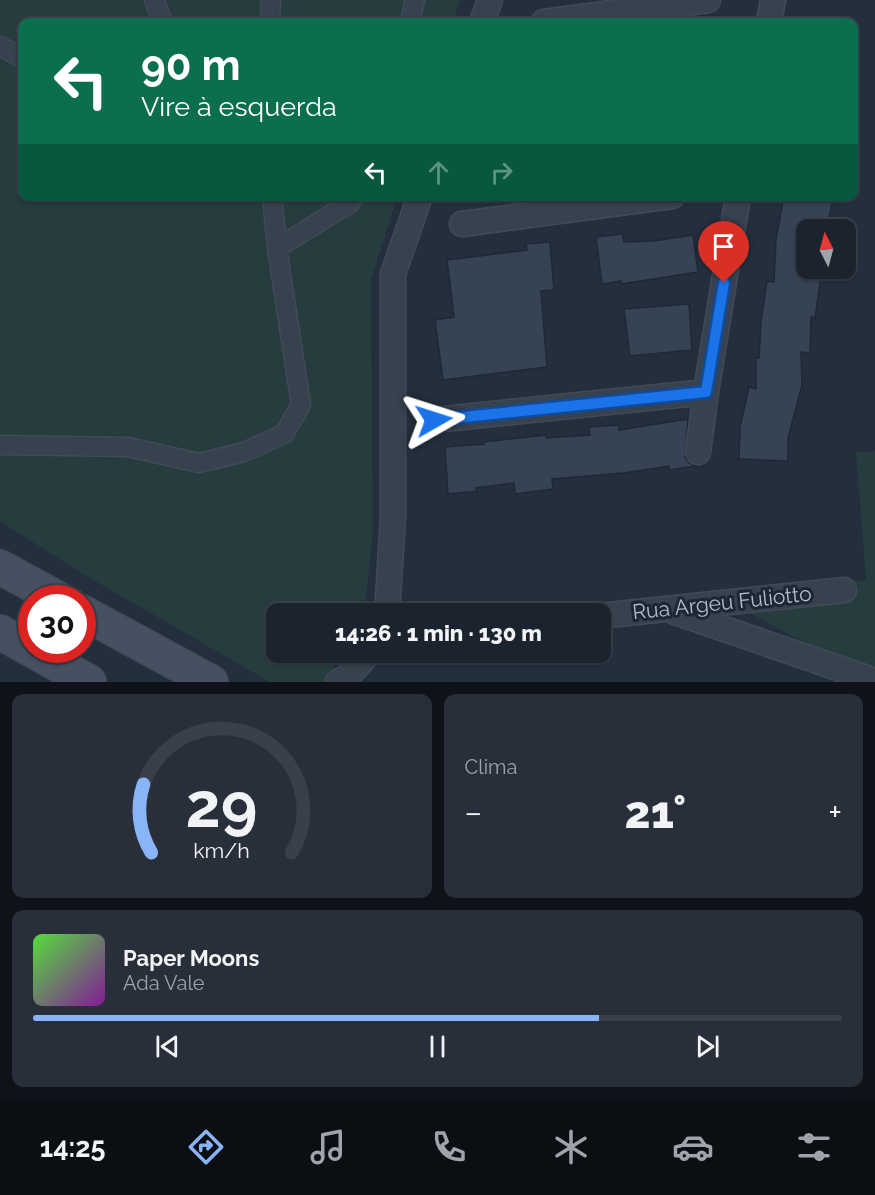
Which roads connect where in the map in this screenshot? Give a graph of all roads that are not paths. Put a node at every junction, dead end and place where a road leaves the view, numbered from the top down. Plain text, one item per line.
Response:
1 (154, 0) edge
2 (271, 0) edge
3 (415, 0) edge
4 (490, 0) edge
5 (708, 0) edge
6 (772, 0) edge
7 (161, 18) edge
8 (270, 18) edge
9 (411, 18) edge
10 (483, 18) edge
11 (574, 18) edge
12 (770, 18) edge
13 (0, 46) edge
14 (18, 56) edge
15 (351, 201) edge
16 (418, 201) edge
17 (636, 201) edge
18 (737, 201) edge
19 (273, 203) edge
20 (462, 225) dead end
21 (277, 248) junction
22 (706, 392) junction
23 (434, 420) dead end
24 (0, 445) edge
25 (698, 452) dead end
26 (0, 567) edge
27 (33, 585) edge
28 (844, 590) dead end
29 (388, 603) edge
30 (667, 610) junction
31 (611, 615) edge
32 (96, 620) edge
33 (0, 632) edge
34 (359, 663) edge
35 (374, 663) edge
36 (867, 678) dead end
37 (89, 682) edge
38 (211, 682) edge
39 (338, 682) edge
40 (366, 682) edge

1 - 7 street
2 - 8 street
3 - 9 street
4 - 10 street
5 - 11 street
6 - 12 street
13 - 14 street
15 - 21 street
16 - 29 street
17 - 20 street
18 - 22 street
19 - 21 street
21 - 24 street
22 - 23 street
22 - 25 street
26 - 27 main road
28 - 30 street, Rua Argeu Fuliotto
30 - 31 street, Rua Argeu Fuliotto
30 - 36 street
32 - 38 main road
33 - 37 main road
34 - 39 street
35 - 40 street

